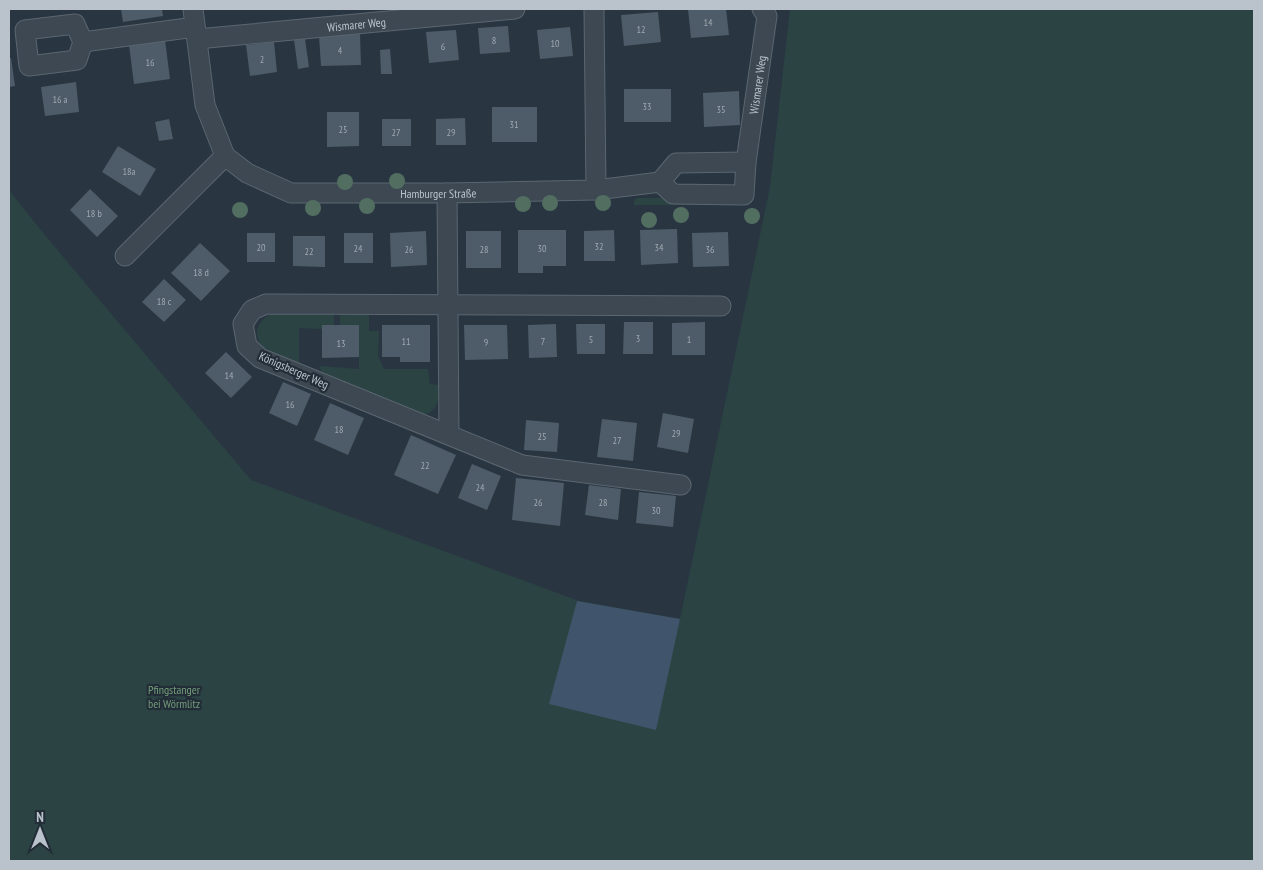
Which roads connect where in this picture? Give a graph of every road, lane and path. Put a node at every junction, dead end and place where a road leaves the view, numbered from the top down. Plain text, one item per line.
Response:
1 (515, 9) edge
2 (594, 9) edge
3 (762, 9) edge
4 (195, 25) edge
5 (83, 42) dead end
6 (225, 156) junction
7 (746, 162) junction
8 (660, 182) junction
9 (596, 190) junction
10 (447, 193) junction
11 (125, 256) dead end
12 (447, 304) junction
13 (721, 306) dead end
14 (449, 435) junction
15 (681, 485) dead end

1 - 4 street, Wismarer Weg
2 - 9 street
3 - 7 street, Wismarer Weg
4 - 5 street
4 - 6 street
6 - 10 street, Hamburger Straße
6 - 11 street
7 - 8 street
7 - 8 street
8 - 9 street, Hamburger Straße
9 - 10 street, Hamburger Straße
10 - 12 street
12 - 13 street, Königsberger Weg
12 - 14 street
12 - 14 street, Königsberger Weg
14 - 15 street, Königsberger Weg

